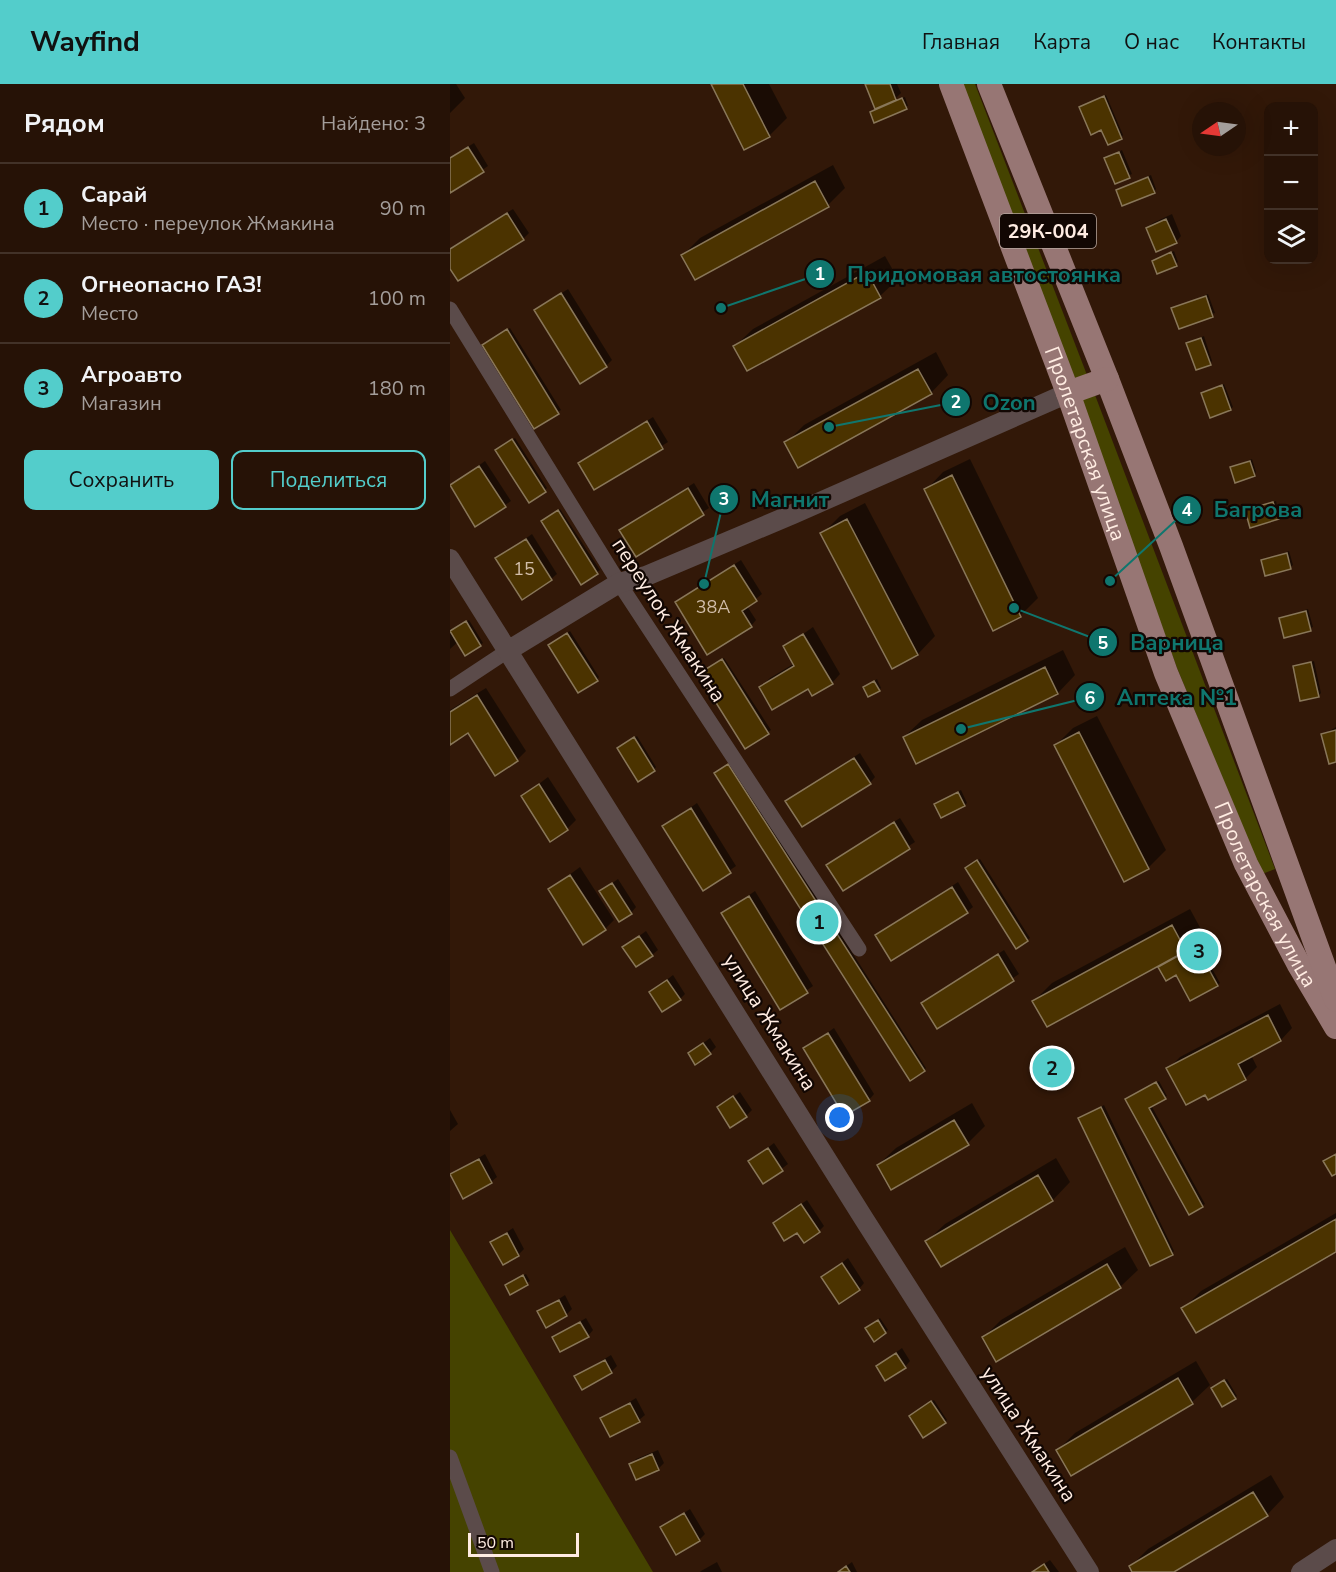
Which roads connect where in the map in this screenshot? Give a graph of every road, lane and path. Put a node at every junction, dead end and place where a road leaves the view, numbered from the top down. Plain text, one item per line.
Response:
1 (951, 84) edge
2 (989, 84) edge
3 (450, 309) edge
4 (1107, 379) junction
5 (1068, 393) junction
6 (450, 559) edge
7 (619, 583) junction
8 (509, 650) junction
9 (450, 689) edge
10 (1290, 879) junction
11 (1260, 890) junction
12 (859, 949) dead end
13 (1336, 1000) edge
14 (1336, 1026) edge
15 (450, 1457) edge
16 (1336, 1549) edge
17 (492, 1572) edge
18 (1089, 1572) edge
19 (1301, 1572) edge

1 - 5 main road, Пролетарская улица
2 - 4 main road, Пролетарская улица / 29К-004
3 - 7 street, переулок Жмакина
4 - 5 main road
4 - 10 main road, Пролетарская улица / 29К-004
5 - 7 street
5 - 11 main road, Пролетарская улица
6 - 8 street, улица Жмакина
7 - 8 street
7 - 12 street, переулок Жмакина
8 - 9 street
8 - 18 street, улица Жмакина
10 - 11 main road
10 - 13 main road, Пролетарская улица / 29К-004
11 - 14 main road, Пролетарская улица
15 - 17 street
16 - 19 street

